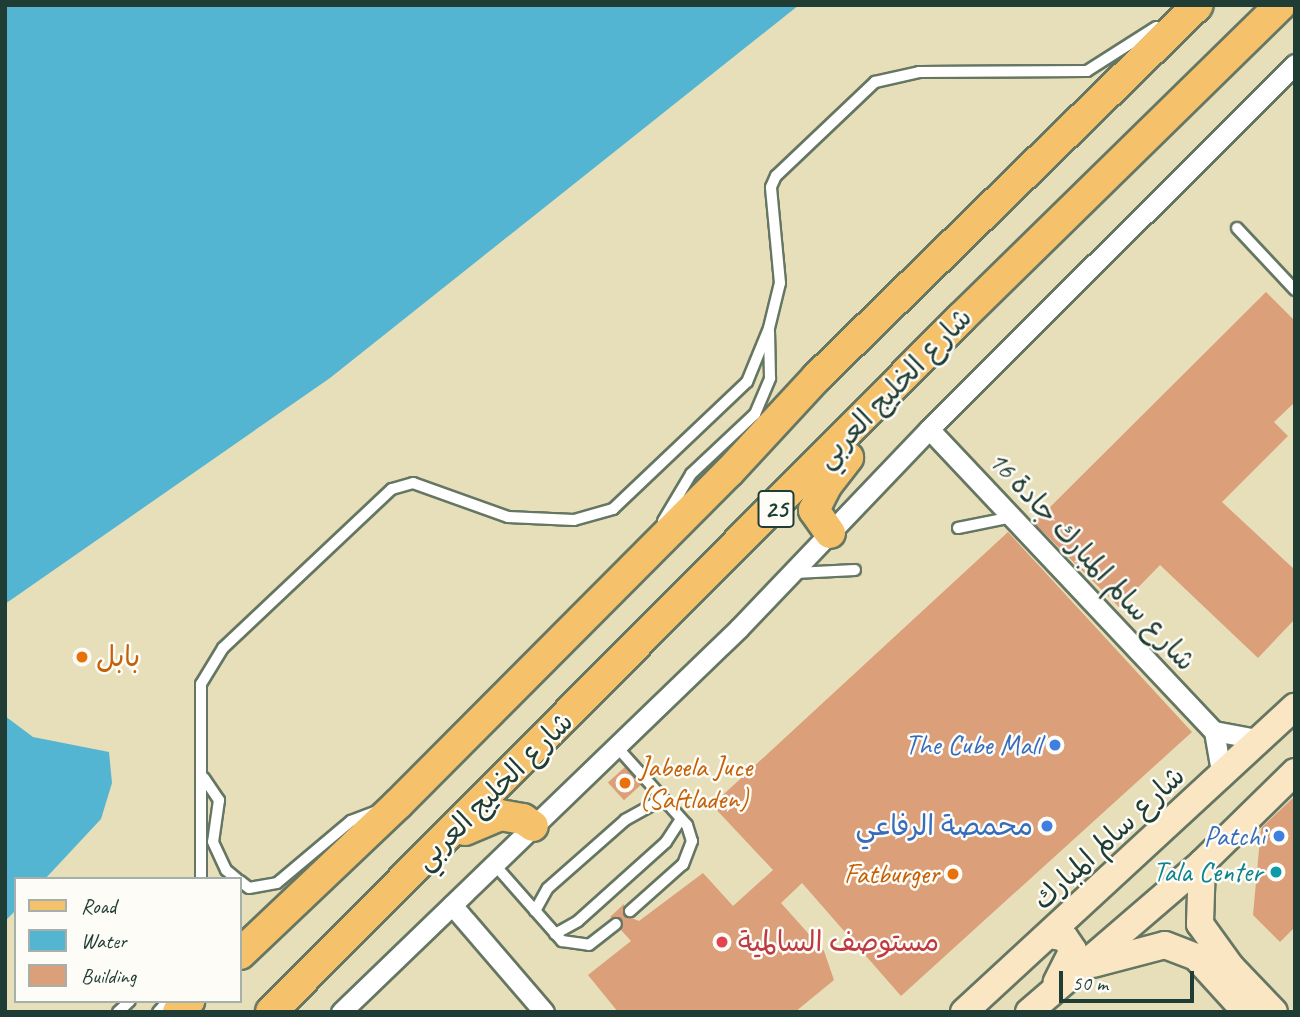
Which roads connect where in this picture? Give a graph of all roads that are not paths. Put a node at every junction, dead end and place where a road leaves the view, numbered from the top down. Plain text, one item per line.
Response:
1 (1189, 5) edge
2 (1198, 5) edge
3 (1214, 5) edge
4 (1281, 5) edge
5 (1295, 64) edge
6 (1124, 79) junction
7 (1237, 228) dead end
8 (1295, 290) edge
9 (769, 328) junction
10 (905, 378) junction
11 (929, 429) junction
12 (1012, 517) junction
13 (958, 528) dead end
14 (830, 533) junction
15 (638, 563) junction
16 (855, 570) dead end
17 (791, 573) junction
18 (1295, 708) edge
19 (1214, 731) junction
20 (1262, 740) junction
21 (616, 747) junction
22 (1295, 772) edge
23 (1222, 777) junction
24 (203, 778) junction
25 (663, 799) junction
26 (398, 804) junction
27 (681, 819) junction
28 (533, 826) junction
29 (443, 842) junction
30 (1202, 863) junction
31 (494, 864) junction
32 (201, 877) edge
33 (234, 877) edge
34 (242, 883) edge
35 (452, 905) junction
36 (534, 911) junction
37 (630, 911) dead end
38 (616, 924) dead end
39 (1200, 924) junction
40 (555, 934) junction
41 (1050, 935) junction
42 (1183, 951) junction
43 (242, 952) edge
44 (1081, 968) junction
45 (1037, 1005) edge
46 (271, 1012) edge
47 (341, 1012) edge
48 (544, 1012) edge
49 (964, 1012) edge
50 (1246, 1012) edge
51 (1274, 1012) edge

1 - 9 lane
2 - 6 main road, شارع الخليج العربي / 25
3 - 6 main road
4 - 10 main road, شارع الخليج العربي / 25
5 - 11 street
6 - 15 main road, شارع الخليج العربي / 25
7 - 8 lane
9 - 15 lane
9 - 24 lane
10 - 14 main road
10 - 29 main road, شارع الخليج العربي / 25
11 - 12 street, شارع سالم المبارك جادة 16
11 - 14 street
12 - 13 lane
12 - 19 street, شارع سالم المبارك جادة 16
14 - 17 street
15 - 26 main road, شارع الخليج العربي / 25
16 - 17 lane
17 - 21 street
18 - 20 main road, شارع سالم المبارك
19 - 20 street
19 - 23 street
20 - 23 main road, شارع سالم المبارك
21 - 25 lane
21 - 28 street
22 - 30 main road
23 - 41 main road, شارع سالم المبارك
24 - 32 lane
24 - 33 lane
25 - 27 lane
25 - 36 lane
26 - 34 lane
26 - 43 main road, شارع الخليج العربي / 25
27 - 37 lane
27 - 40 lane
28 - 29 main road
28 - 31 street
29 - 46 main road, شارع الخليج العربي / 25
30 - 39 main road
30 - 44 main road
31 - 35 street
31 - 36 lane
35 - 47 street
35 - 48 street
36 - 40 lane
38 - 40 lane
39 - 42 main road
39 - 51 main road
41 - 45 main road
41 - 49 main road, شارع سالم المبارك
42 - 44 main road
42 - 50 main road
44 - 45 main road

